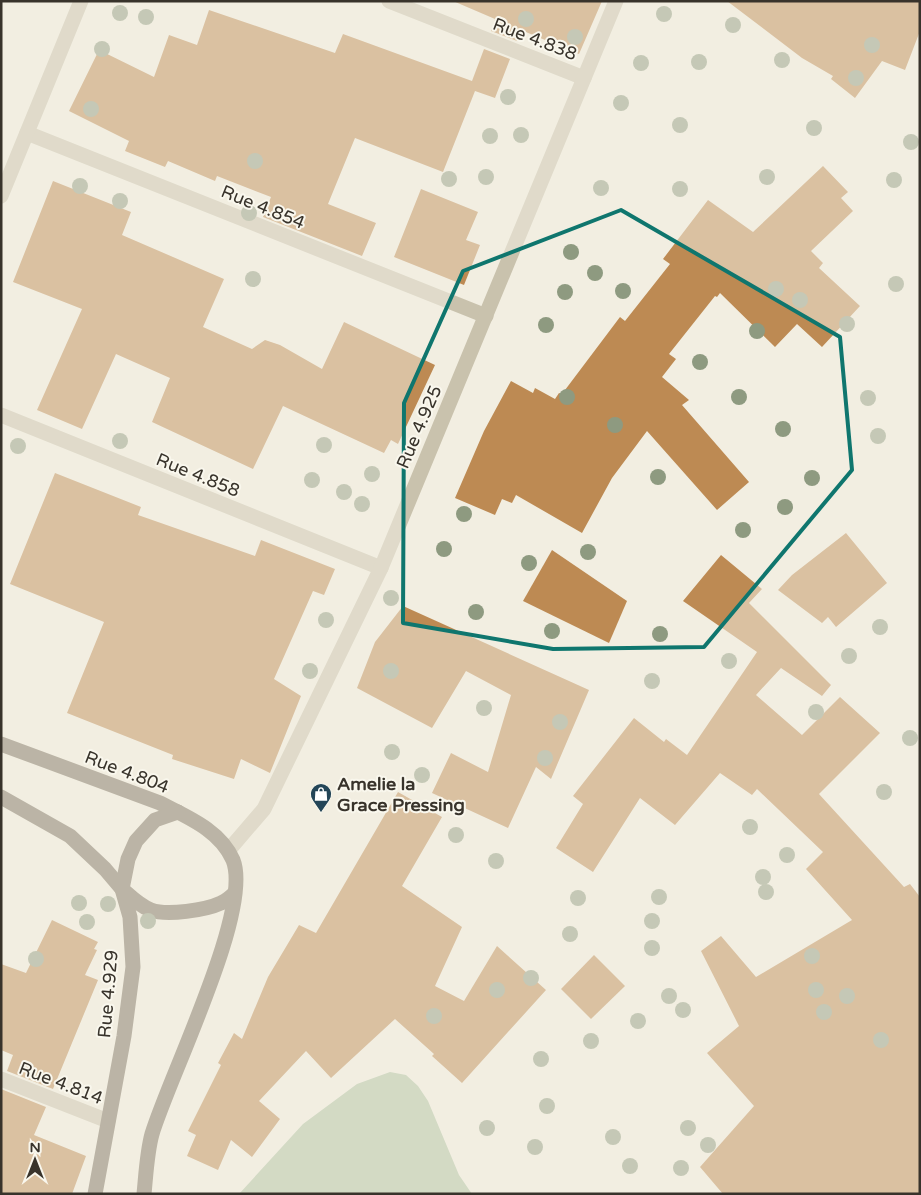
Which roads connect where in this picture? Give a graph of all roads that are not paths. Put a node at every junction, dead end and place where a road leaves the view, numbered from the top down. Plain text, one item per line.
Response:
1 (81, 1) edge
2 (389, 1) edge
3 (616, 1) edge
4 (584, 78) junction
5 (27, 134) junction
6 (1, 196) edge
7 (486, 316) junction
8 (1, 416) edge
9 (380, 568) junction
10 (1, 744) edge
11 (1, 797) edge
12 (178, 812) junction
13 (228, 851) junction
14 (122, 889) junction
15 (234, 894) junction
16 (1, 1079) edge
17 (108, 1121) junction
18 (95, 1194) edge
19 (144, 1194) edge

1 - 5 street
2 - 4 street, Rue 4.838
3 - 4 street, Rue 4.925
4 - 7 street, Rue 4.925
5 - 6 street
5 - 7 street, Rue 4.854
7 - 9 street, Rue 4.925
8 - 9 street, Rue 4.858
9 - 13 street, Rue 4.925
10 - 12 main road, Rue 4.804
11 - 14 main road, Rue 4.929
12 - 13 main road, Rue 4.804
12 - 14 main road
13 - 15 main road
14 - 15 main road
14 - 17 main road, Rue 4.929
15 - 19 main road
16 - 17 street, Rue 4.814
17 - 18 main road, Rue 4.929

